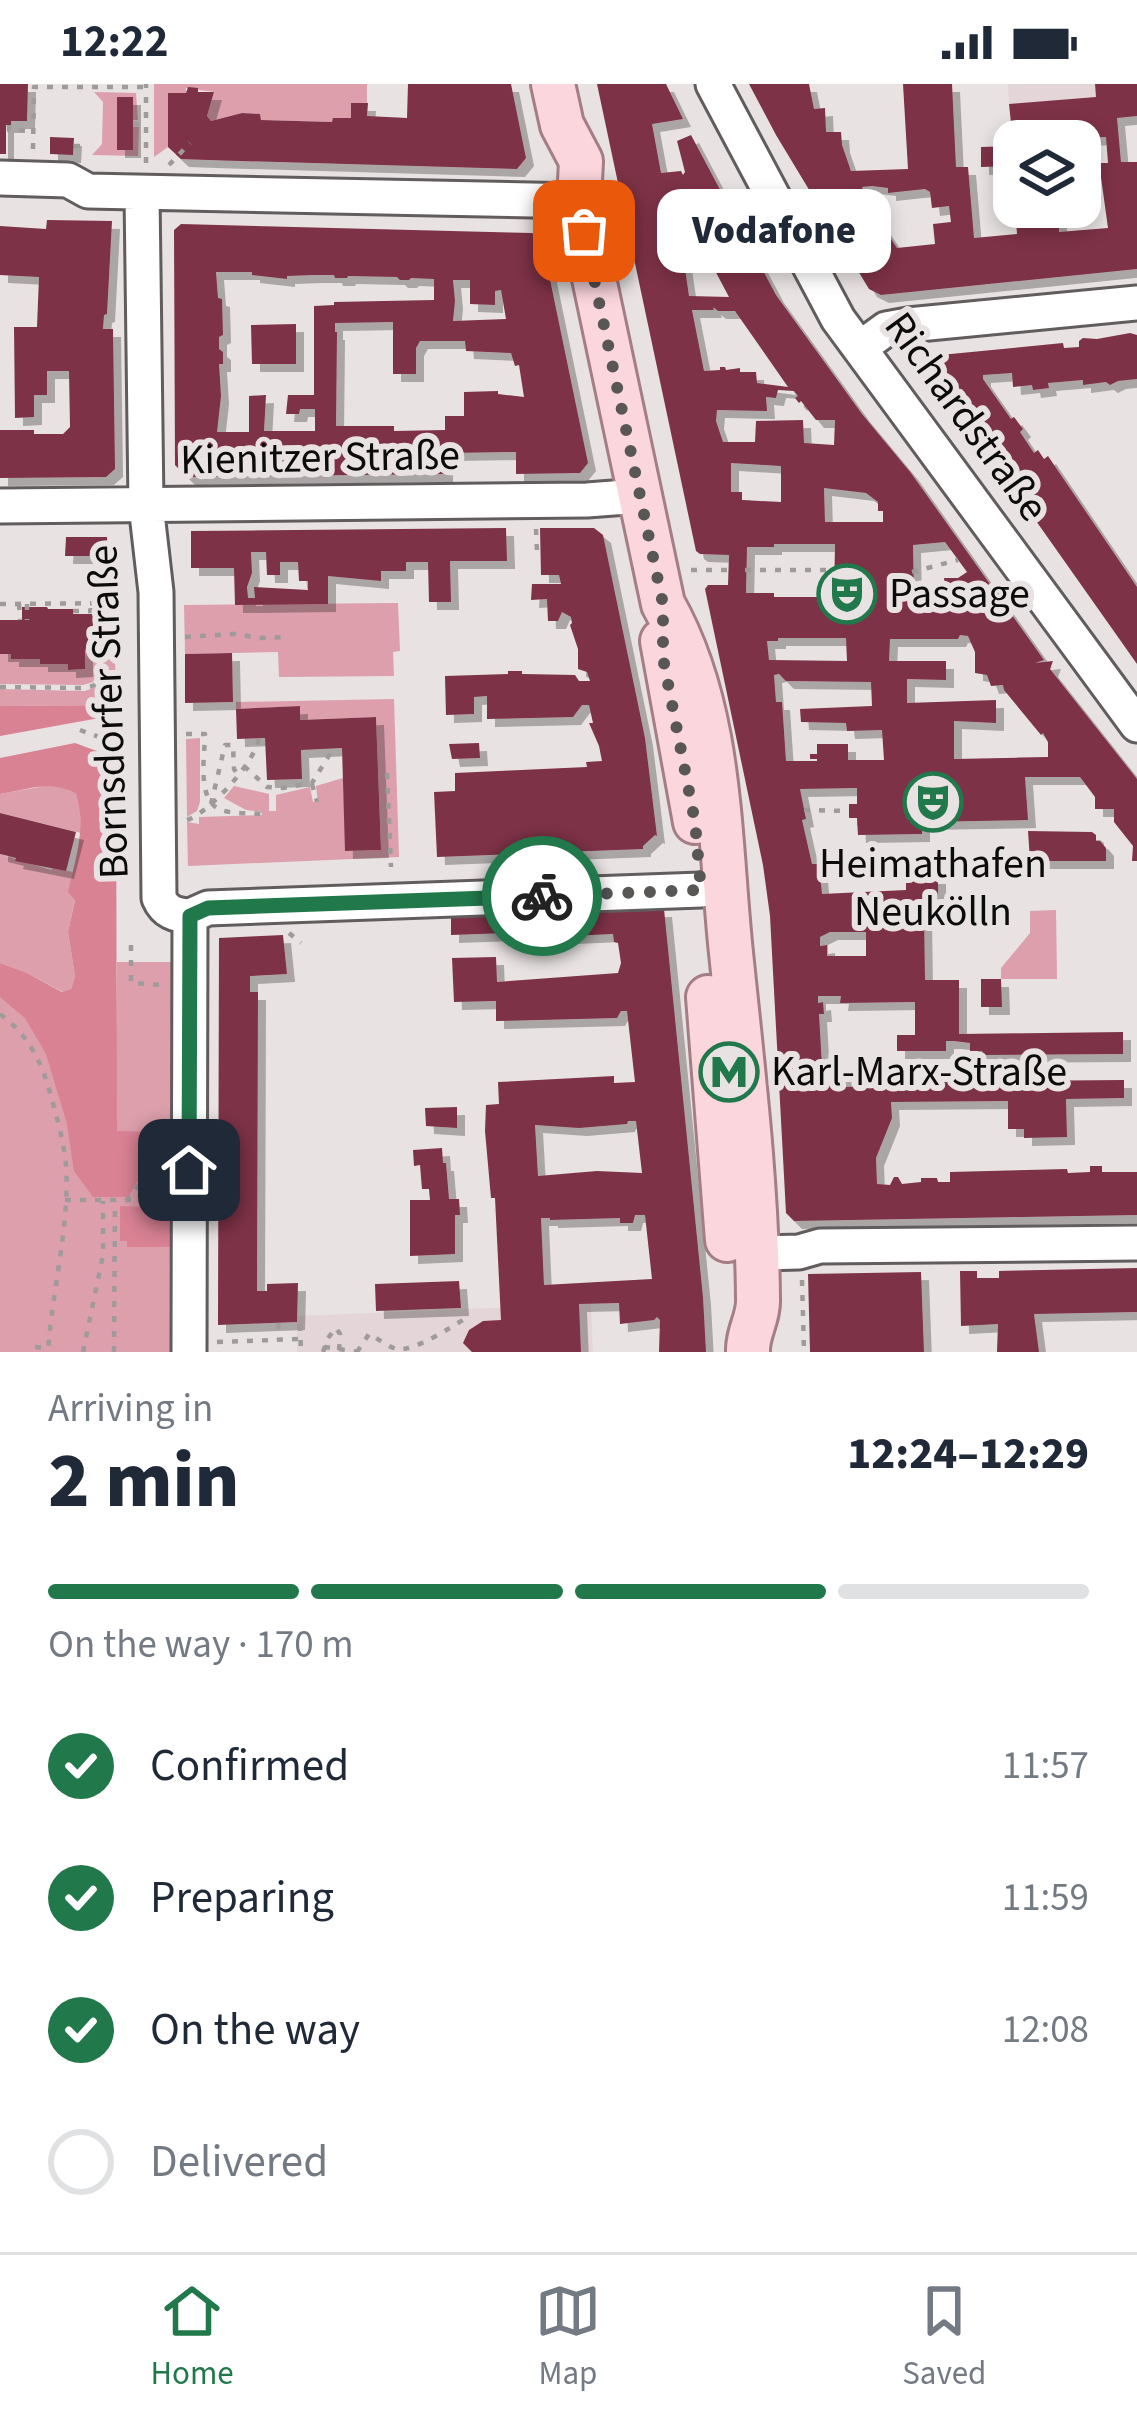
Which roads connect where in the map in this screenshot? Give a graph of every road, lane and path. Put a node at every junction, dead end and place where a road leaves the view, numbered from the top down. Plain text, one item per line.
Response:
1 (713, 84) edge
2 (86, 86) edge
3 (111, 86) edge
4 (146, 86) edge
5 (83, 96) dead end
6 (558, 105) edge
7 (133, 124) dead end
8 (146, 124) junction
9 (9, 125) dead end
10 (33, 130) junction
11 (190, 143) dead end
12 (33, 154) dead end
13 (177, 156) dead end
14 (0, 178) edge
15 (142, 193) junction
16 (579, 201) junction
17 (1137, 303) edge
18 (860, 348) junction
19 (640, 496) junction
20 (146, 505) junction
21 (0, 506) edge
22 (536, 524) dead end
23 (541, 551) dead end
24 (958, 560) dead end
25 (691, 570) dead end
26 (728, 570) dead end
27 (745, 570) dead end
28 (834, 571) dead end
29 (912, 572) dead end
30 (91, 603) junction
31 (100, 603) junction
32 (123, 603) dead end
33 (0, 604) edge
34 (23, 604) junction
35 (663, 604) junction
36 (73, 611) dead end
37 (24, 620) dead end
38 (179, 637) dead end
39 (285, 637) dead end
40 (0, 687) edge
41 (1137, 725) edge
42 (80, 730) dead end
43 (181, 734) dead end
44 (259, 739) dead end
45 (129, 743) dead end
46 (333, 749) dead end
47 (244, 766) junction
48 (387, 773) dead end
49 (238, 775) junction
50 (312, 783) junction
51 (317, 802) dead end
52 (211, 804) junction
53 (804, 810) dead end
54 (848, 811) dead end
55 (262, 814) dead end
56 (181, 820) dead end
57 (391, 867) dead end
58 (701, 890) junction
59 (190, 916) junction
60 (131, 945) dead end
61 (162, 1003) dead end
62 (0, 1014) edge
63 (160, 1148) dead end
64 (175, 1167) junction
65 (65, 1200) junction
66 (103, 1201) junction
67 (115, 1201) junction
68 (126, 1202) junction
69 (1137, 1243) edge
70 (757, 1253) junction
71 (802, 1271) dead end
72 (468, 1317) dead end
73 (278, 1323) dead end
74 (300, 1324) dead end
75 (300, 1339) junction
76 (278, 1340) junction
77 (748, 1346) edge
78 (35, 1347) dead end
79 (200, 1347) edge
80 (324, 1349) edge
81 (48, 1350) edge
82 (339, 1350) edge
83 (395, 1350) edge
84 (83, 1352) edge
85 (114, 1352) edge
86 (301, 1352) edge
87 (359, 1352) edge
88 (803, 1352) edge

1 - 18 street, Richardstraße
2 - 3 path
2 - 5 path
2 - 10 path
3 - 4 path
4 - 8 path
6 - 16 main road
7 - 8 path
8 - 15 path
9 - 10 path
10 - 12 path
11 - 13 path
14 - 15 street
15 - 16 street
15 - 20 street, Bornsdorfer Straße
16 - 19 main road
17 - 18 street
18 - 41 street, Richardstraße
19 - 20 street, Kienitzer Straße
19 - 35 main road
20 - 21 street, Kienitzer Straße
20 - 59 street, Bornsdorfer Straße
22 - 23 path
24 - 29 path
25 - 26 path
27 - 28 path
30 - 31 path
30 - 34 path
30 - 36 path
31 - 32 path
31 - 40 path
33 - 34 path
34 - 37 path
35 - 58 main road
35 - 70 main road
38 - 39 path
42 - 45 path
43 - 52 path
44 - 47 path
46 - 50 path
47 - 49 path
47 - 50 path
48 - 57 path
49 - 52 path
49 - 52 path
50 - 51 path
52 - 55 path
52 - 56 path
53 - 54 path
58 - 59 street
58 - 77 main road
59 - 64 street, Bornsdorfer Straße
60 - 61 path
62 - 65 path
63 - 64 path
64 - 68 path
64 - 68 path
64 - 79 street, Bornsdorfer Straße
65 - 66 path
65 - 81 path
66 - 67 path
66 - 84 path
67 - 68 path
67 - 85 path
69 - 70 street
70 - 77 main road
71 - 88 path
72 - 83 path
73 - 76 path
74 - 75 path
75 - 76 path
75 - 86 path
76 - 79 path
78 - 81 path
80 - 82 path
80 - 82 path
82 - 87 path
83 - 87 path

